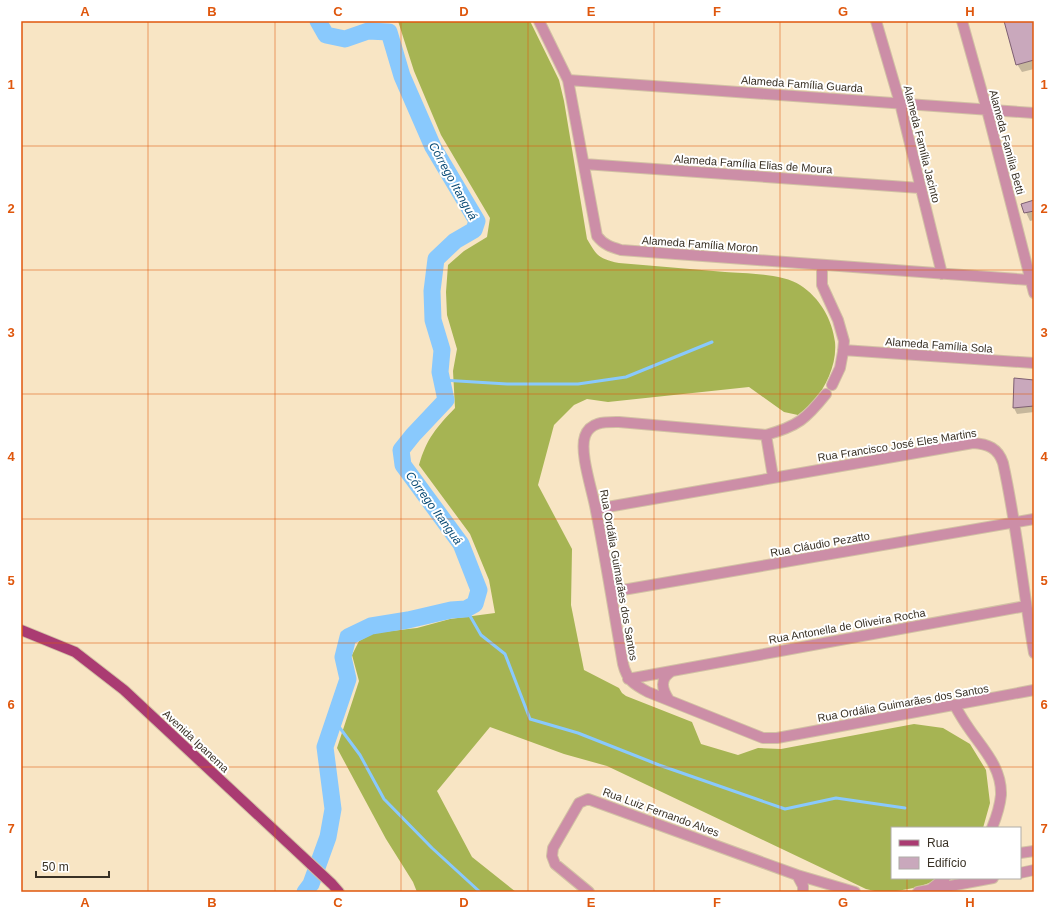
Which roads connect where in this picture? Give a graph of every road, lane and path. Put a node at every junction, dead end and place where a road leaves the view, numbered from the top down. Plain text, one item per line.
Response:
1 (539, 21) edge
2 (876, 21) edge
3 (962, 21) edge
4 (568, 80) junction
5 (900, 103) junction
6 (987, 110) junction
7 (1034, 113) edge
8 (584, 164) junction
9 (920, 188) junction
10 (822, 266) junction
11 (942, 274) junction
12 (1030, 280) junction
13 (1034, 293) edge
14 (843, 350) junction
15 (1034, 364) edge
16 (766, 435) junction
17 (773, 477) junction
18 (596, 510) junction
19 (1034, 519) edge
20 (1014, 523) junction
21 (611, 592) junction
22 (1026, 606) junction
23 (21, 630) edge
24 (1034, 653) edge
25 (672, 671) junction
26 (628, 679) junction
27 (1034, 690) edge
28 (669, 700) junction
29 (955, 706) junction
30 (994, 826) edge
31 (1034, 851) edge
32 (1021, 853) edge
33 (1034, 870) edge
34 (1021, 873) edge
35 (797, 875) junction
36 (944, 879) edge
37 (973, 879) edge
38 (987, 879) edge
39 (958, 885) junction
40 (336, 888) edge
41 (930, 890) junction
42 (589, 892) edge
43 (803, 892) edge
44 (855, 892) edge
45 (918, 892) edge

1 - 4 street, Alameda Família Moron
2 - 5 street, Alameda Família Jacinto
3 - 6 street, Alameda Família Betti
4 - 5 street, Alameda Família Guarda
4 - 8 street, Alameda Família Moron
5 - 6 street, Alameda Família Guarda
5 - 9 street, Alameda Família Jacinto
6 - 7 street, Alameda Família Guarda
6 - 12 street, Alameda Família Betti
8 - 9 street, Alameda Família Elias de Moura
8 - 10 street, Alameda Família Moron
9 - 11 street, Alameda Família Jacinto
10 - 11 street, Alameda Família Moron
10 - 14 street, Rua Ordália Guimarães dos Santos
11 - 12 street, Alameda Família Moron
12 - 13 street, Alameda Família Betti
14 - 15 street, Alameda Família Sola
14 - 16 street, Rua Ordália Guimarães dos Santos
16 - 17 street
16 - 18 street, Rua Ordália Guimarães dos Santos
17 - 18 street, Rua Francisco José Eles Martins
17 - 20 street, Rua Francisco José Eles Martins
18 - 21 street, Rua Ordália Guimarães dos Santos
19 - 20 street, Rua Cláudio Pezatto
20 - 21 street, Rua Cláudio Pezatto
20 - 22 street, Rua Francisco José Eles Martins
21 - 26 street, Rua Ordália Guimarães dos Santos
22 - 24 street, Rua Francisco José Eles Martins
22 - 25 street, Rua Antonella de Oliveira Rocha
23 - 40 main road, Avenida Ipanema
25 - 26 street, Rua Antonella de Oliveira Rocha
25 - 28 street
26 - 28 street, Rua Ordália Guimarães dos Santos
27 - 29 street, Rua Ordália Guimarães dos Santos
28 - 29 street, Rua Ordália Guimarães dos Santos
29 - 30 street
31 - 32 street
33 - 34 street
35 - 42 street, Rua Luiz Fernando Alves
35 - 43 street
35 - 44 street, Rua Luiz Fernando Alves
36 - 41 street
37 - 39 street
38 - 39 street
39 - 41 street
41 - 45 street

